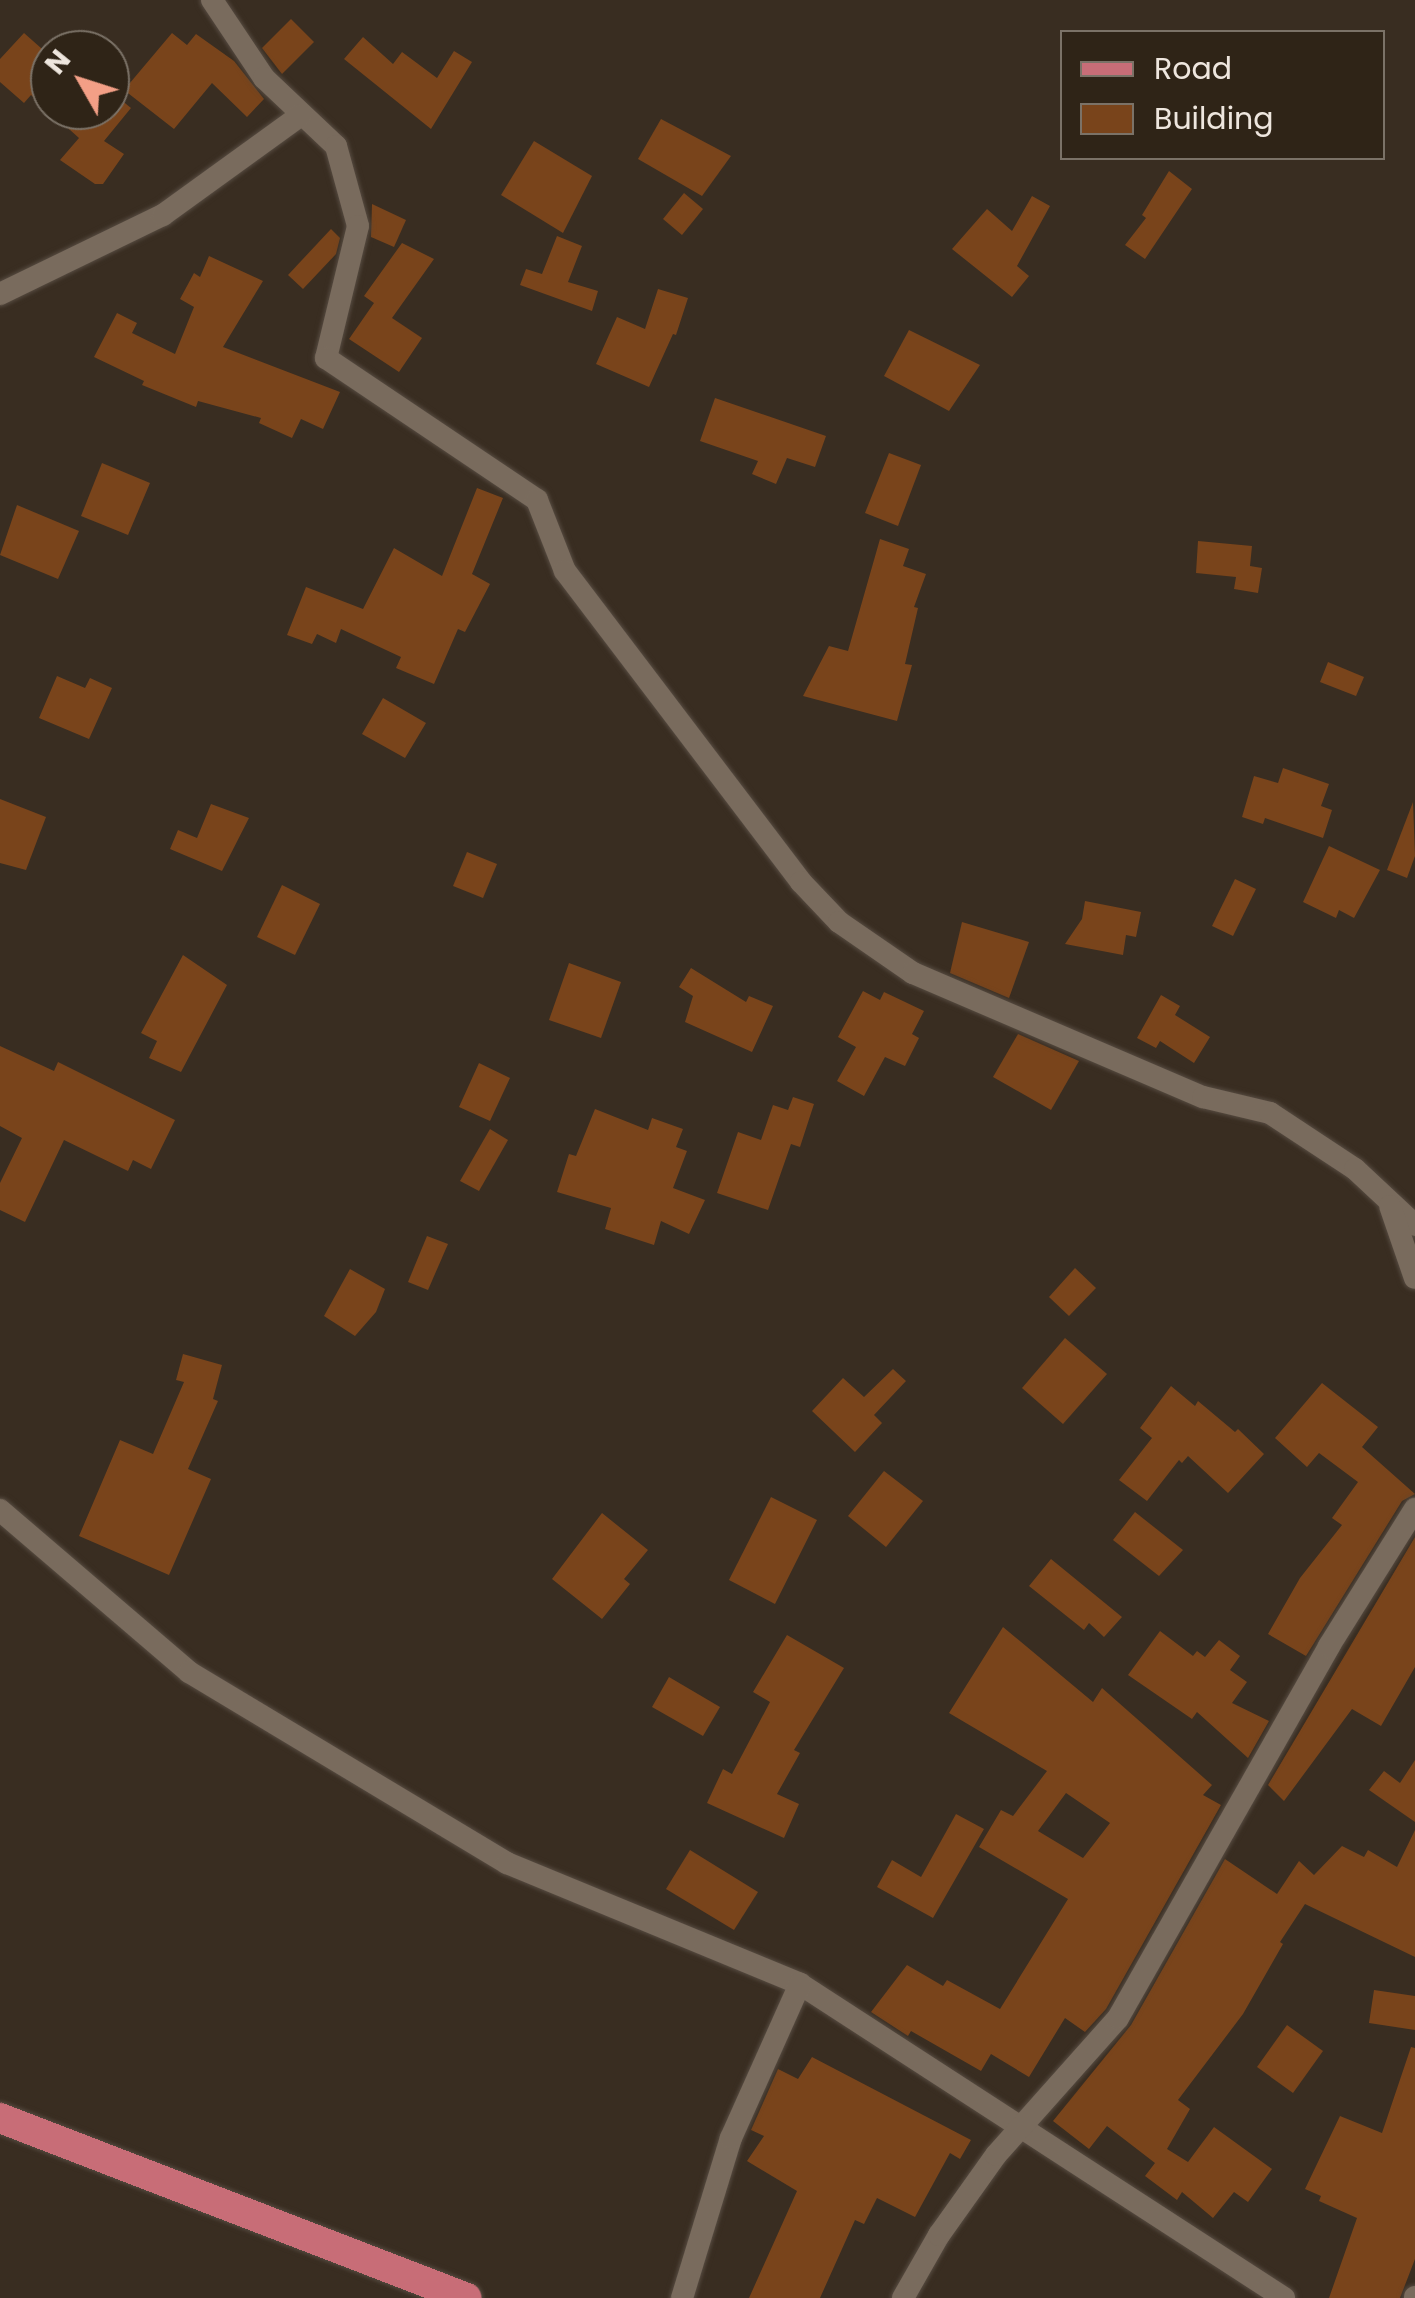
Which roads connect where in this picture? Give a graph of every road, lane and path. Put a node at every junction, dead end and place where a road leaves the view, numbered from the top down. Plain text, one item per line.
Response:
1 (212, 0) edge
2 (302, 115) junction
3 (0, 294) edge
4 (1387, 1199) junction
5 (1415, 1225) edge
6 (1415, 1278) edge
7 (1415, 1509) edge
8 (0, 1510) edge
9 (800, 1984) junction
10 (0, 2118) edge
11 (1022, 2126) junction
12 (468, 2298) edge
13 (682, 2298) edge
14 (904, 2298) edge
15 (1284, 2298) edge

1 - 2 street
2 - 3 street
2 - 4 street
4 - 5 street
4 - 6 street
7 - 11 street
8 - 9 street
9 - 11 street
9 - 13 street
10 - 12 main road
11 - 14 street
11 - 15 street

